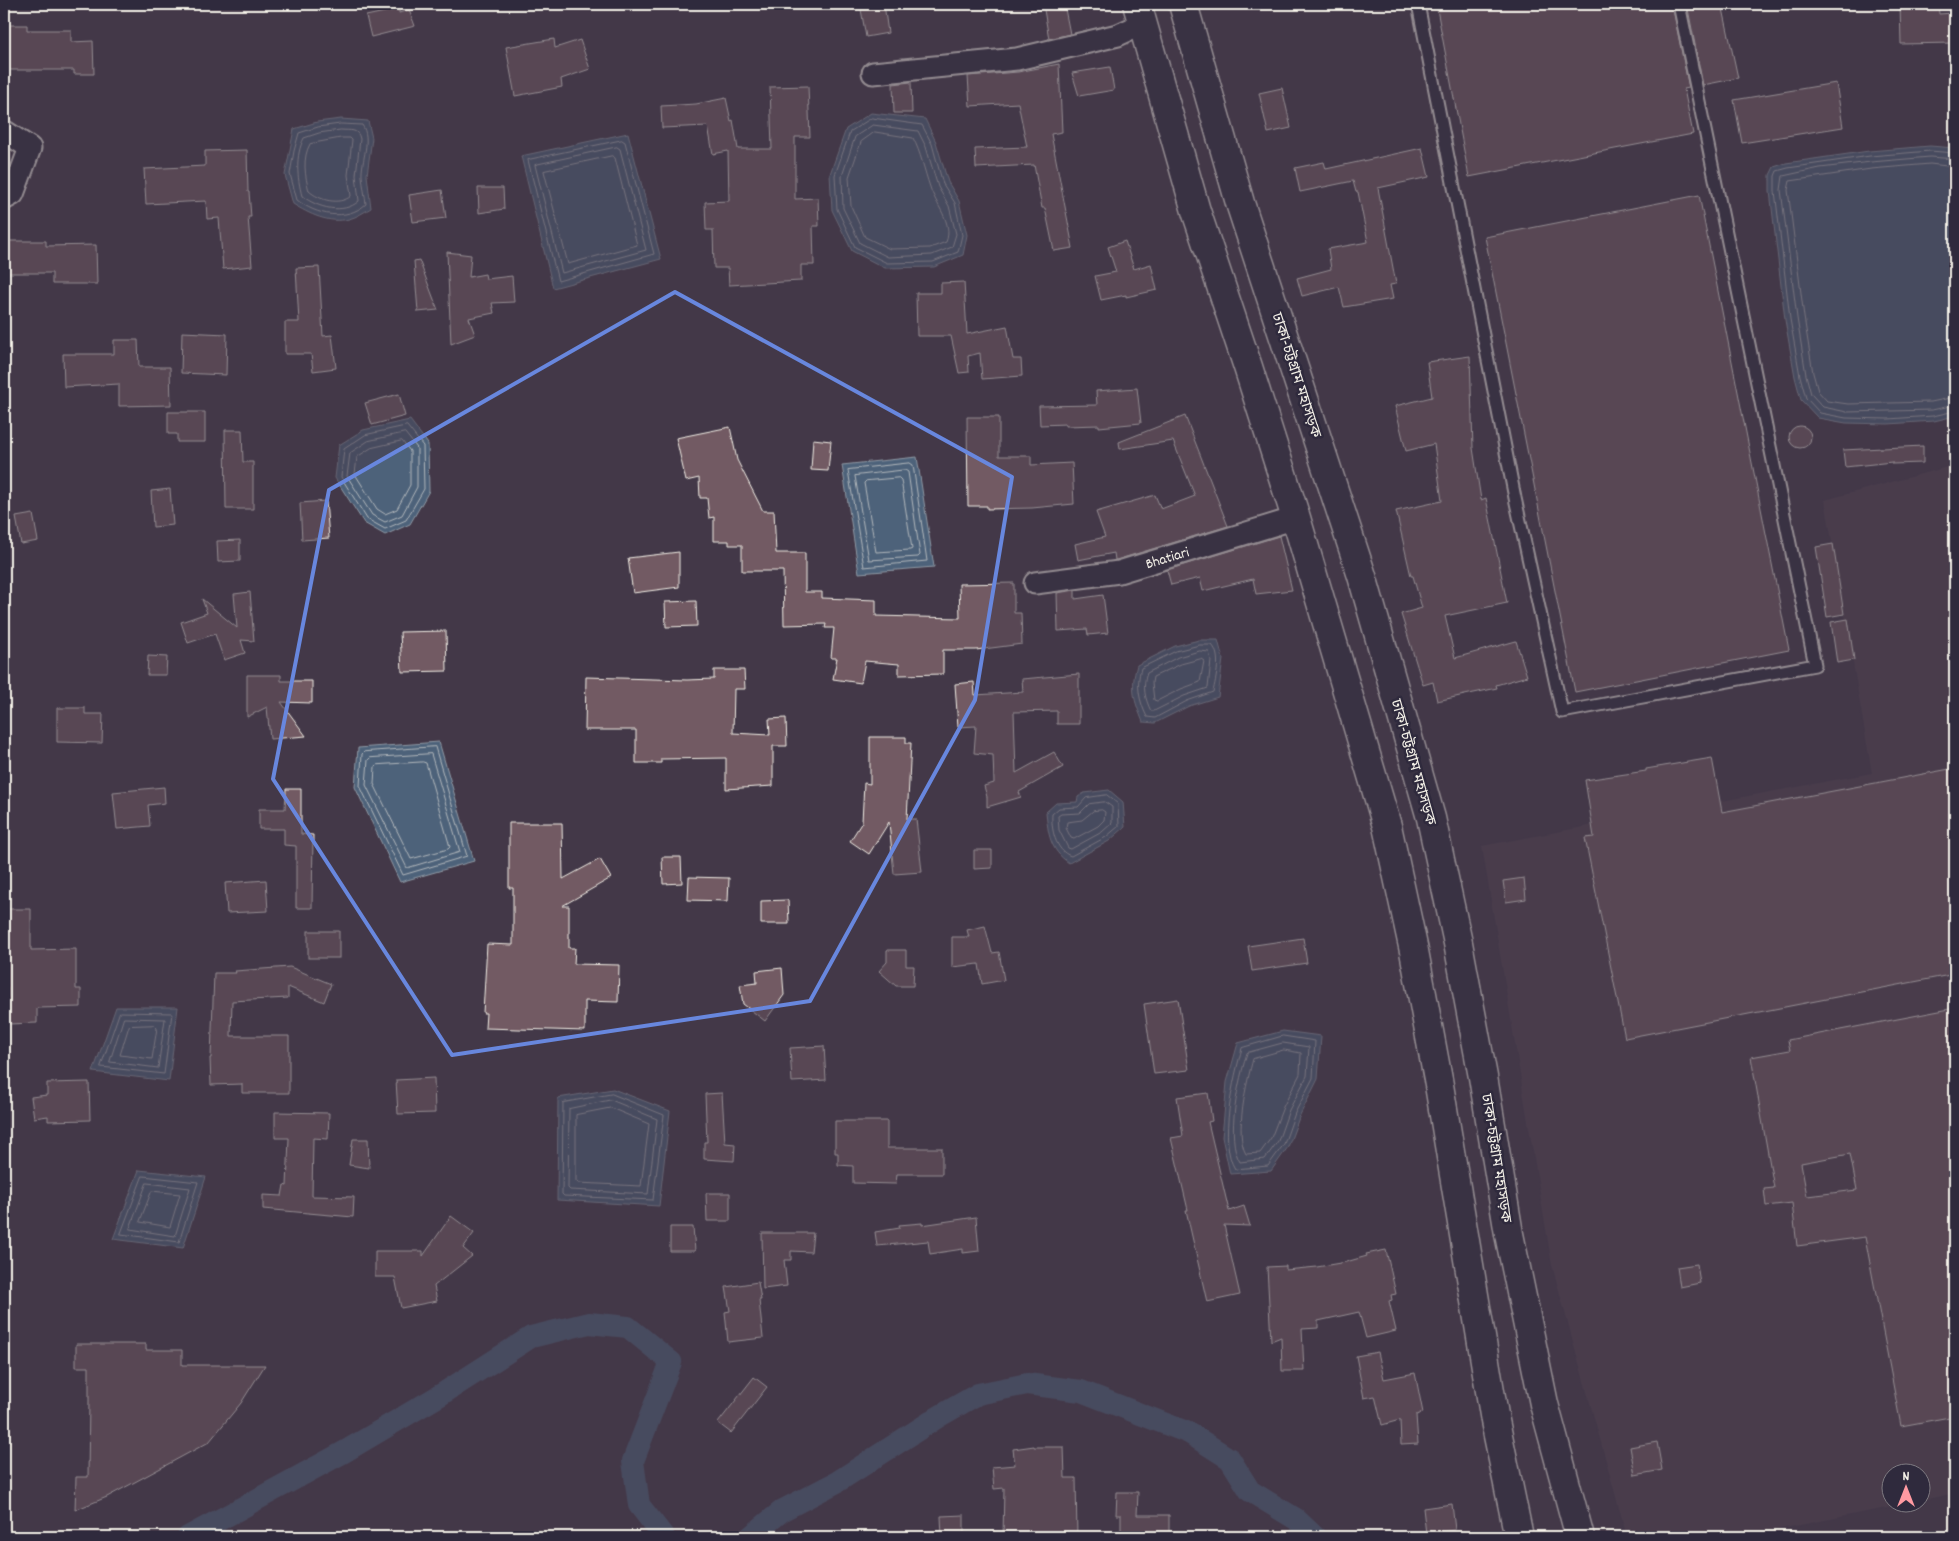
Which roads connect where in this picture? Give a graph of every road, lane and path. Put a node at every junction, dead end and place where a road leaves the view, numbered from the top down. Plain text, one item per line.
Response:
1 (1183, 4) edge
2 (1418, 4) edge
3 (1679, 4) edge
4 (1139, 14) edge
5 (873, 73) dead end
6 (4, 131) edge
7 (4, 198) edge
8 (1296, 518) junction
9 (1035, 584) dead end
10 (1519, 1537) edge
11 (1580, 1537) edge

1 - 11 highway, ঢাকা-চট্টগ্রাম মহাসড়ক
2 - 3 lane
4 - 5 street
4 - 8 highway
6 - 7 street
8 - 9 street, Bhatiari
8 - 10 highway

